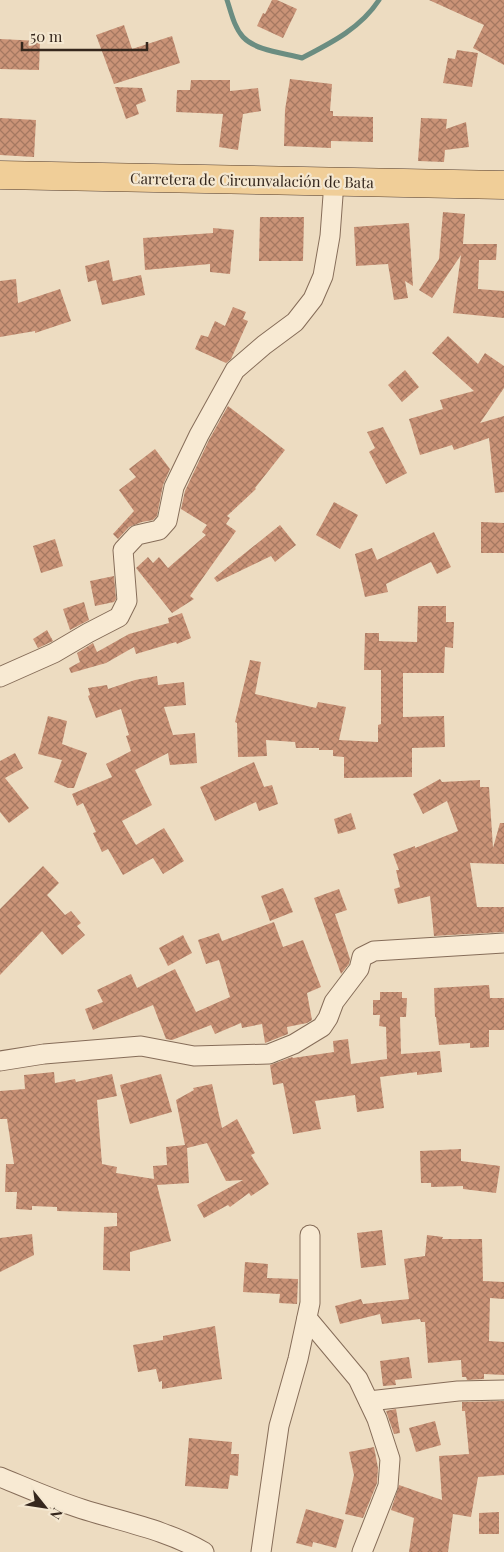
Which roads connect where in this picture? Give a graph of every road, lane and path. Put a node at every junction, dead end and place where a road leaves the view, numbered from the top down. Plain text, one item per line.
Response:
1 (0, 175) edge
2 (334, 182) junction
3 (504, 185) edge
4 (0, 677) edge
5 (504, 943) edge
6 (0, 1061) edge
7 (310, 1235) dead end
8 (307, 1318) junction
9 (504, 1390) edge
10 (369, 1401) junction
11 (0, 1477) edge
12 (204, 1552) edge
13 (261, 1552) edge
14 (362, 1552) edge

1 - 2 main road, Carretera de Circunvalación de Bata
2 - 3 main road, Carretera de Circunvalación de Bata
2 - 4 street
5 - 6 street
7 - 8 street
8 - 10 street
8 - 13 street
9 - 10 street
10 - 14 street
11 - 12 street

